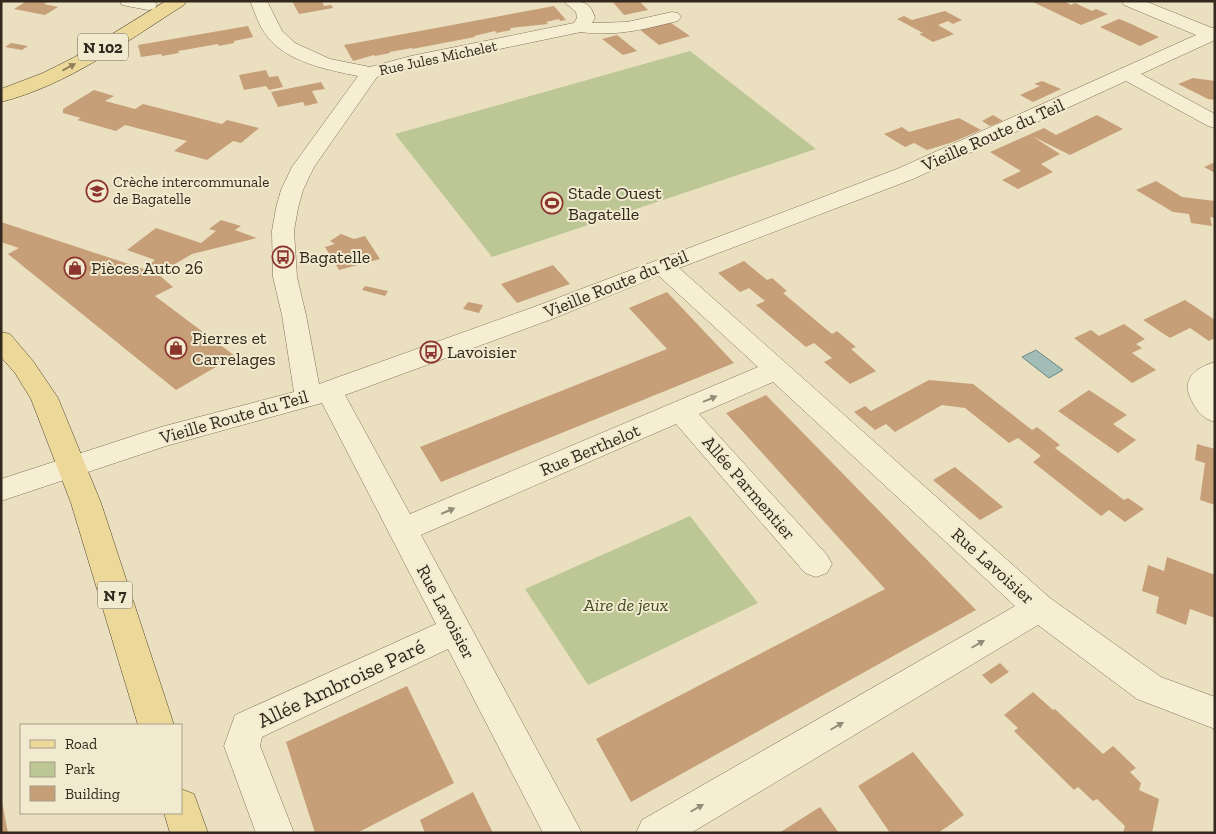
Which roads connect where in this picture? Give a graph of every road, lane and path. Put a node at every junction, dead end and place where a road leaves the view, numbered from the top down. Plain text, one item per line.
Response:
1 (128, 1) edge
2 (178, 1) edge
3 (258, 1) edge
4 (571, 1) edge
5 (1130, 1) edge
6 (151, 3) edge
7 (672, 17) dead end
8 (581, 27) junction
9 (1213, 34) edge
10 (29, 66) dead end
11 (370, 73) junction
12 (1128, 74) junction
13 (1, 94) edge
14 (1215, 122) edge
15 (662, 266) junction
16 (1, 340) edge
17 (776, 370) junction
18 (1215, 371) edge
19 (318, 394) junction
20 (681, 411) junction
21 (1215, 412) edge
22 (72, 465) junction
23 (1, 490) edge
24 (403, 530) junction
25 (816, 564) dead end
26 (1039, 608) junction
27 (456, 630) junction
28 (1215, 713) edge
29 (156, 724) edge
30 (182, 810) edge
31 (189, 833) edge
32 (275, 833) edge
33 (563, 833) edge
34 (655, 833) edge

1 - 6 street
13 -> 2 main road, N 102
3 - 11 street, Rue Jules Michelet
4 - 8 street
5 - 9 street
6 - 10 main road, N 102
7 - 8 street, Rue Jules Michelet
8 - 11 street, Rue Jules Michelet
9 - 12 street, Vieille Route du Teil
11 - 19 street, Rue Lavoisier
12 - 14 street
12 - 15 street, Vieille Route du Teil
15 - 17 street, Rue Lavoisier
15 - 19 street, Vieille Route du Teil
16 - 22 main road, N 7
20 -> 17 street, Rue Berthelot
17 - 26 street, Rue Lavoisier
18 - 21 street
19 - 22 street, Vieille Route du Teil
19 - 24 street, Rue Lavoisier
24 -> 20 street, Rue Berthelot
20 - 25 street, Allée Parmentier
22 - 23 street, Vieille Route du Teil
22 - 29 main road, N 7
24 - 27 street, Rue Lavoisier
26 - 28 street
34 -> 26 street, Rue Lavoisier
27 - 32 street, Allée Ambroise Paré
27 - 33 street, Rue Lavoisier
30 - 31 main road

